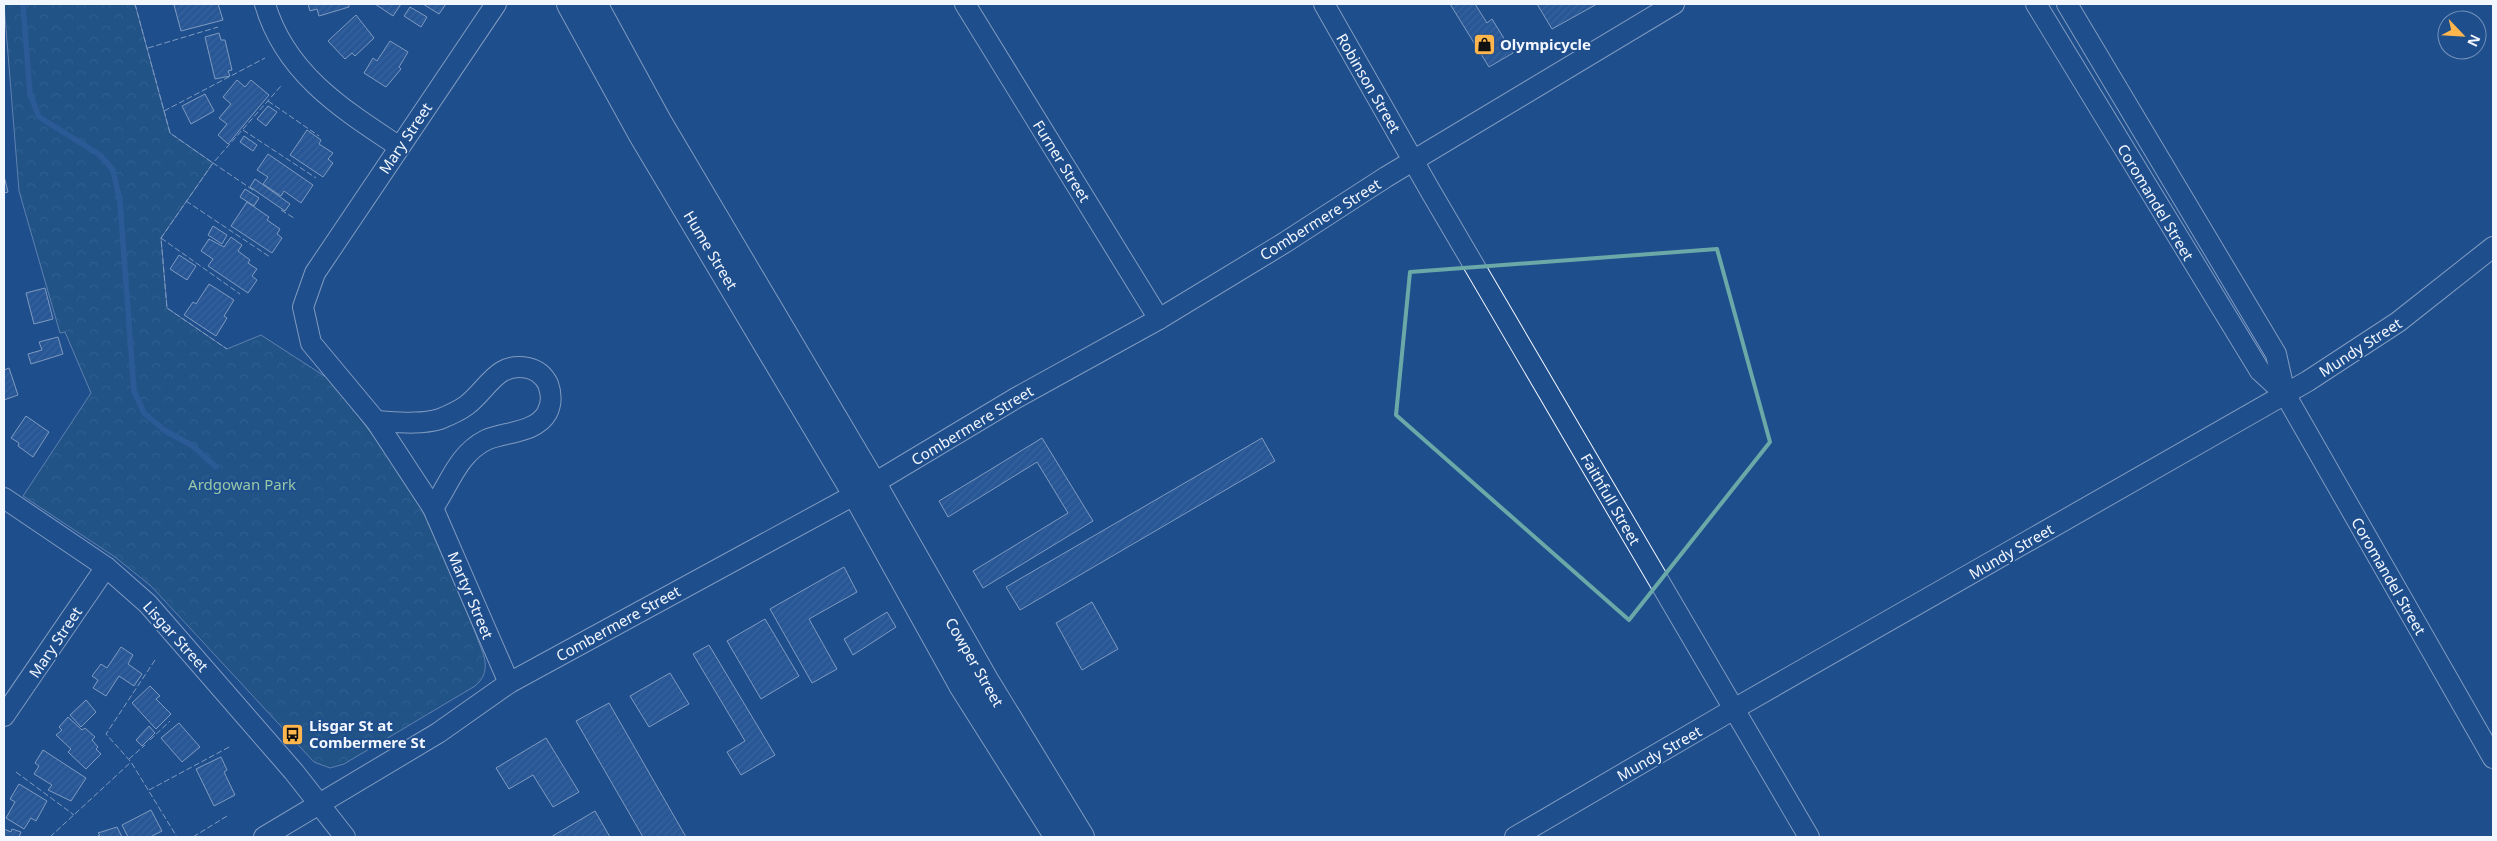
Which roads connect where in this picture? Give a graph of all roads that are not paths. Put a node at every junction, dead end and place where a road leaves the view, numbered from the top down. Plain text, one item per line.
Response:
1 (265, 4) edge
2 (496, 4) edge
3 (570, 4) edge
4 (594, 4) edge
5 (966, 4) edge
6 (1324, 4) edge
7 (1674, 4) edge
8 (2059, 4) edge
9 (2066, 4) edge
10 (2039, 9) edge
11 (2138, 123) junction
12 (2117, 138) junction
13 (398, 146) junction
14 (1414, 161) junction
15 (2209, 243) junction
16 (2491, 253) edge
17 (2189, 256) junction
18 (314, 272) joint
19 (1159, 319) junction
20 (2285, 394) junction
21 (376, 421) junction
22 (864, 489) junction
23 (4, 498) edge
24 (433, 508) junction
25 (106, 567) junction
26 (509, 682) junction
27 (1734, 709) junction
28 (4, 716) edge
29 (2488, 734) edge
30 (2493, 758) edge
31 (320, 804) junction
32 (264, 837) edge
33 (345, 837) edge
34 (1058, 837) edge
35 (1081, 837) edge
36 (1515, 837) edge
37 (1809, 837) edge

1 - 13 street
2 - 13 street, Mary Street
3 - 22 main road, Hume Street
4 - 22 main road, Hume Street
5 - 19 street, Furner Street
6 - 14 street, Robinson Street
7 - 14 street, Combermere Street
8 - 10 street
9 - 11 street, Coromandel Street
10 - 12 street, Coromandel Street
11 - 12 street
11 - 15 street, Coromandel Street
12 - 17 street, Coromandel Street
13 - 18 street, Mary Street
14 - 19 street, Combermere Street
14 - 27 street, Faithfull Street
15 - 17 street
15 - 20 street, Coromandel Street
16 - 20 street, Mundy Street
17 - 20 street, Coromandel Street
18 - 21 street, Martyr Street
19 - 22 street, Combermere Street
20 - 27 street, Mundy Street
20 - 29 street, Coromandel Street
21 - 24 street, Martyr Street
21 - 24 street
22 - 26 street, Combermere Street
22 - 34 main road, Cowper Street
22 - 35 main road, Cowper Street
23 - 25 street, Lisgar Street
24 - 26 street, Martyr Street
25 - 28 street, Mary Street
25 - 31 street, Lisgar Street
26 - 31 street, Combermere Street
27 - 36 street, Mundy Street
27 - 37 street, Faithfull Street
29 - 30 street, Coromandel Street
31 - 32 street, Combermere Street
31 - 33 street, Lisgar Street

